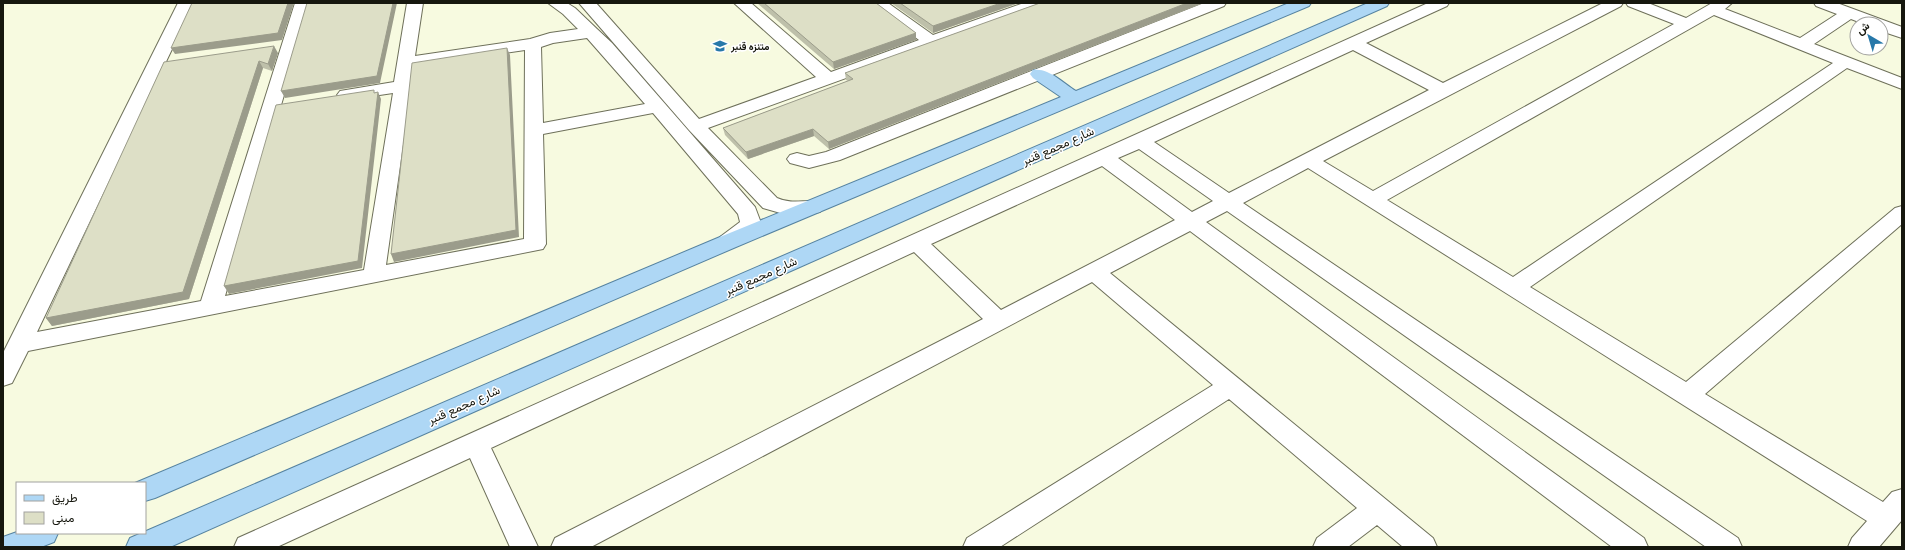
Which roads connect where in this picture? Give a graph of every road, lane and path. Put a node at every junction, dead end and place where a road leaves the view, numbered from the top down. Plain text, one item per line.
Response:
1 (186, 3) edge
2 (303, 3) edge
3 (415, 3) edge
4 (556, 3) edge
5 (587, 3) edge
6 (742, 3) edge
7 (878, 3) edge
8 (1039, 3) edge
9 (1218, 3) edge
10 (1303, 3) edge
11 (1380, 3) edge
12 (1441, 3) edge
13 (1615, 3) edge
14 (1634, 3) edge
15 (1822, 3) edge
16 (1017, 6) edge
17 (1718, 6) edge
18 (1849, 13) junction
19 (1857, 16) edge
20 (1686, 24) junction
21 (1889, 27) edge
22 (591, 32) junction
23 (1902, 32) edge
24 (1262, 38) junction
25 (930, 42) junction
26 (1353, 43) junction
27 (533, 44) junction
28 (1801, 44) junction
29 (1845, 62) junction
30 (406, 63) junction
31 (639, 74) junction
32 (1039, 74) junction
33 (828, 78) junction
34 (1902, 84) edge
35 (403, 86) junction
36 (1443, 90) junction
37 (333, 97) edge
38 (1074, 98) junction
39 (657, 108) junction
40 (696, 126) junction
41 (534, 130) junction
42 (1140, 141) junction
43 (1102, 158) junction
44 (797, 159) dead end
45 (1308, 160) junction
46 (1372, 200) junction
47 (1228, 202) junction
48 (813, 207) junction
49 (1902, 213) edge
50 (1190, 222) junction
51 (728, 242) junction
52 (916, 242) junction
53 (1094, 272) junction
54 (374, 275) junction
55 (1514, 287) junction
56 (210, 308) junction
57 (999, 321) junction
58 (20, 344) junction
59 (3, 377) edge
60 (1230, 386) junction
61 (1687, 395) junction
62 (476, 443) junction
63 (146, 490) edge
64 (1377, 509) junction
65 (1894, 509) edge
66 (42, 534) edge
67 (11, 547) edge
68 (140, 547) edge
69 (248, 547) edge
70 (524, 547) edge
71 (565, 547) edge
72 (976, 547) edge
73 (1327, 547) edge
74 (1423, 547) edge
75 (1634, 547) edge
76 (1728, 547) edge
77 (1862, 547) edge

1 - 58 street
2 - 56 street
3 - 30 street
4 - 22 street
5 - 31 street
6 - 33 street
7 - 25 street
8 - 16 street
9 - 32 street
10 - 24 main road, شارع مجمع قنبر
11 - 24 main road, شارع مجمع قنبر
12 - 26 street
13 - 36 street
14 - 20 street
15 - 18 street
16 - 25 street
17 - 20 street
17 - 28 street
18 - 19 street
18 - 28 street
20 - 46 street
21 - 23 street
22 - 27 street
22 - 31 street
24 - 38 main road, شارع مجمع قنبر
24 - 68 main road, شارع مجمع قنبر
25 - 33 street
26 - 36 street
26 - 42 street
27 - 30 street
27 - 41 street
28 - 29 street
29 - 34 street
29 - 55 street
30 - 35 street
31 - 39 street
31 - 40 street
32 - 38 main road
32 - 44 street
33 - 40 street
35 - 37 street
35 - 54 street
36 - 45 street
38 - 48 main road, شارع مجمع قنبر
39 - 41 street
39 - 51 street
40 - 48 street
41 - 54 street
42 - 43 street
42 - 47 street
43 - 50 street
43 - 52 street
45 - 46 street
45 - 47 street
46 - 55 street
47 - 50 street
47 - 76 street
48 - 51 main road, شارع مجمع قنبر
49 - 61 street
50 - 53 street
50 - 75 street
51 - 63 main road, شارع مجمع قنبر
52 - 57 street
52 - 62 street
53 - 57 street
53 - 60 street
54 - 56 street
55 - 61 street
56 - 58 street
57 - 71 street
58 - 59 street
60 - 64 street
60 - 72 street
61 - 65 street
62 - 69 street
62 - 70 street
64 - 73 street
64 - 74 street
65 - 77 street
66 - 67 main road

